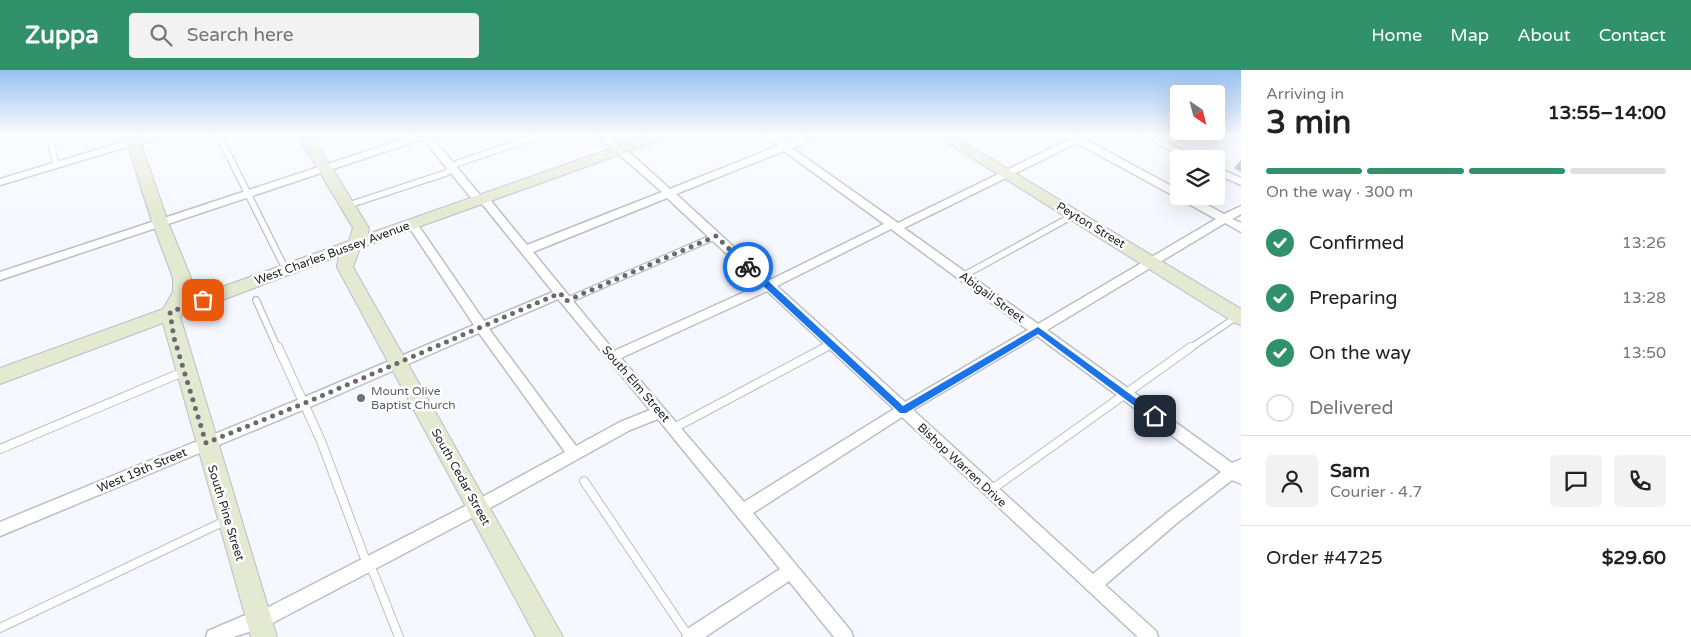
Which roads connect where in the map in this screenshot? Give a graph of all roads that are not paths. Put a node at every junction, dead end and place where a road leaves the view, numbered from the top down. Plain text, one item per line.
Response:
1 (55, 160) edge
2 (71, 160) edge
3 (139, 160) edge
4 (230, 160) edge
5 (320, 160) edge
6 (347, 160) edge
7 (447, 160) edge
8 (466, 160) edge
9 (590, 160) edge
10 (632, 160) edge
11 (752, 160) edge
12 (805, 160) edge
13 (985, 160) edge
14 (1035, 160) edge
15 (1117, 160) edge
16 (56, 166) junction
17 (452, 167) junction
18 (325, 168) junction
19 (1008, 174) junction
20 (1225, 174) edge
21 (0, 182) edge
22 (1241, 182) edge
23 (1170, 189) edge
24 (669, 193) junction
25 (246, 194) junction
26 (481, 199) junction
27 (1199, 205) edge
28 (349, 206) junction
29 (1241, 209) edge
30 (1074, 215) junction
31 (1223, 218) junction
32 (160, 222) junction
33 (412, 224) junction
34 (895, 225) junction
35 (1241, 228) edge
36 (716, 236) junction
37 (356, 244) junction
38 (526, 250) junction
39 (1151, 262) junction
40 (286, 270) junction
41 (0, 276) edge
42 (963, 276) junction
43 (768, 286) junction
44 (563, 297) junction
45 (256, 300) dead end
46 (170, 312) junction
47 (1240, 316) edge
48 (481, 327) junction
49 (1038, 330) junction
50 (832, 344) junction
51 (612, 357) junction
52 (397, 364) junction
53 (184, 372) junction
54 (0, 376) edge
55 (1124, 394) junction
56 (305, 403) junction
57 (903, 410) junction
58 (660, 412) junction
59 (674, 428) junction
60 (206, 443) junction
61 (0, 449) edge
62 (574, 454) junction
63 (1238, 472) edge
64 (584, 480) dead end
65 (990, 490) junction
66 (478, 507) junction
67 (743, 512) junction
68 (228, 520) junction
69 (0, 529) edge
70 (368, 564) junction
71 (791, 572) junction
72 (1094, 584) junction
73 (0, 628) edge
74 (261, 629) edge
75 (1148, 636) edge
76 (214, 637) edge
77 (399, 637) edge
78 (550, 637) edge
79 (689, 637) edge
80 (845, 637) edge

1 - 16 lane
2 - 16 street
3 - 32 main road
4 - 25 lane
5 - 18 main road, South Cedar Street
6 - 18 street
7 - 17 street, South Elm Street
8 - 17 lane
9 - 26 main road, West Charles Bussey Avenue
10 - 24 street, Bishop Warren Drive
11 - 24 street
12 - 34 street, Abigail Street
13 - 19 main road, Peyton Street
14 - 19 street
15 - 23 street
16 - 21 street
17 - 26 street, South Elm Street
17 - 28 lane
18 - 25 street
18 - 28 main road, South Cedar Street
19 - 30 main road, Peyton Street
19 - 34 street
20 - 22 street
24 - 36 street, Bishop Warren Drive
24 - 38 street
25 - 32 street
25 - 40 lane
26 - 33 main road, West Charles Bussey Avenue
26 - 38 street, South Elm Street
27 - 31 street
28 - 37 main road, South Cedar Street
29 - 31 street
30 - 39 main road, Peyton Street
30 - 42 lane
31 - 35 street
31 - 39 street
32 - 41 street
32 - 46 main road
33 - 37 main road, West Charles Bussey Avenue
33 - 48 street
34 - 42 street, Abigail Street
34 - 43 street
36 - 43 street, Bishop Warren Drive
36 - 44 lane
37 - 40 main road, West Charles Bussey Avenue
37 - 52 main road, South Cedar Street
38 - 44 street, South Elm Street
39 - 47 main road, Peyton Street
39 - 49 street
40 - 46 main road, West Charles Bussey Avenue
42 - 49 street, Abigail Street
43 - 50 street, Bishop Warren Drive
43 - 51 street
44 - 48 street, West 19th Street
44 - 51 street, South Elm Street
45 - 56 lane
46 - 53 main road, South Pine Street
46 - 54 main road, West Charles Bussey Avenue
47 - 55 lane
48 - 52 street, West 19th Street
48 - 62 street
49 - 55 street, Abigail Street
49 - 57 street
50 - 57 street, Bishop Warren Drive
50 - 59 lane
51 - 58 street, South Elm Street
52 - 56 street, West 19th Street
52 - 66 main road, South Cedar Street
53 - 60 main road, South Pine Street
53 - 61 lane
55 - 63 street, Abigail Street
55 - 65 lane
56 - 60 street, West 19th Street
56 - 70 lane
57 - 65 street, Bishop Warren Drive
57 - 67 street
58 - 59 street, South Elm Street
58 - 62 street
59 - 67 street, South Elm Street
60 - 68 main road, South Pine Street
60 - 69 street, West 19th Street
62 - 66 street
63 - 72 street
64 - 79 lane
65 - 72 street, Bishop Warren Drive
66 - 70 street
66 - 78 main road, South Cedar Street
67 - 71 street, South Elm Street
68 - 73 lane
68 - 74 main road, South Pine Street
70 - 74 street
70 - 77 lane
71 - 79 street
71 - 80 street, South Elm Street
72 - 75 street, Bishop Warren Drive
74 - 76 street

